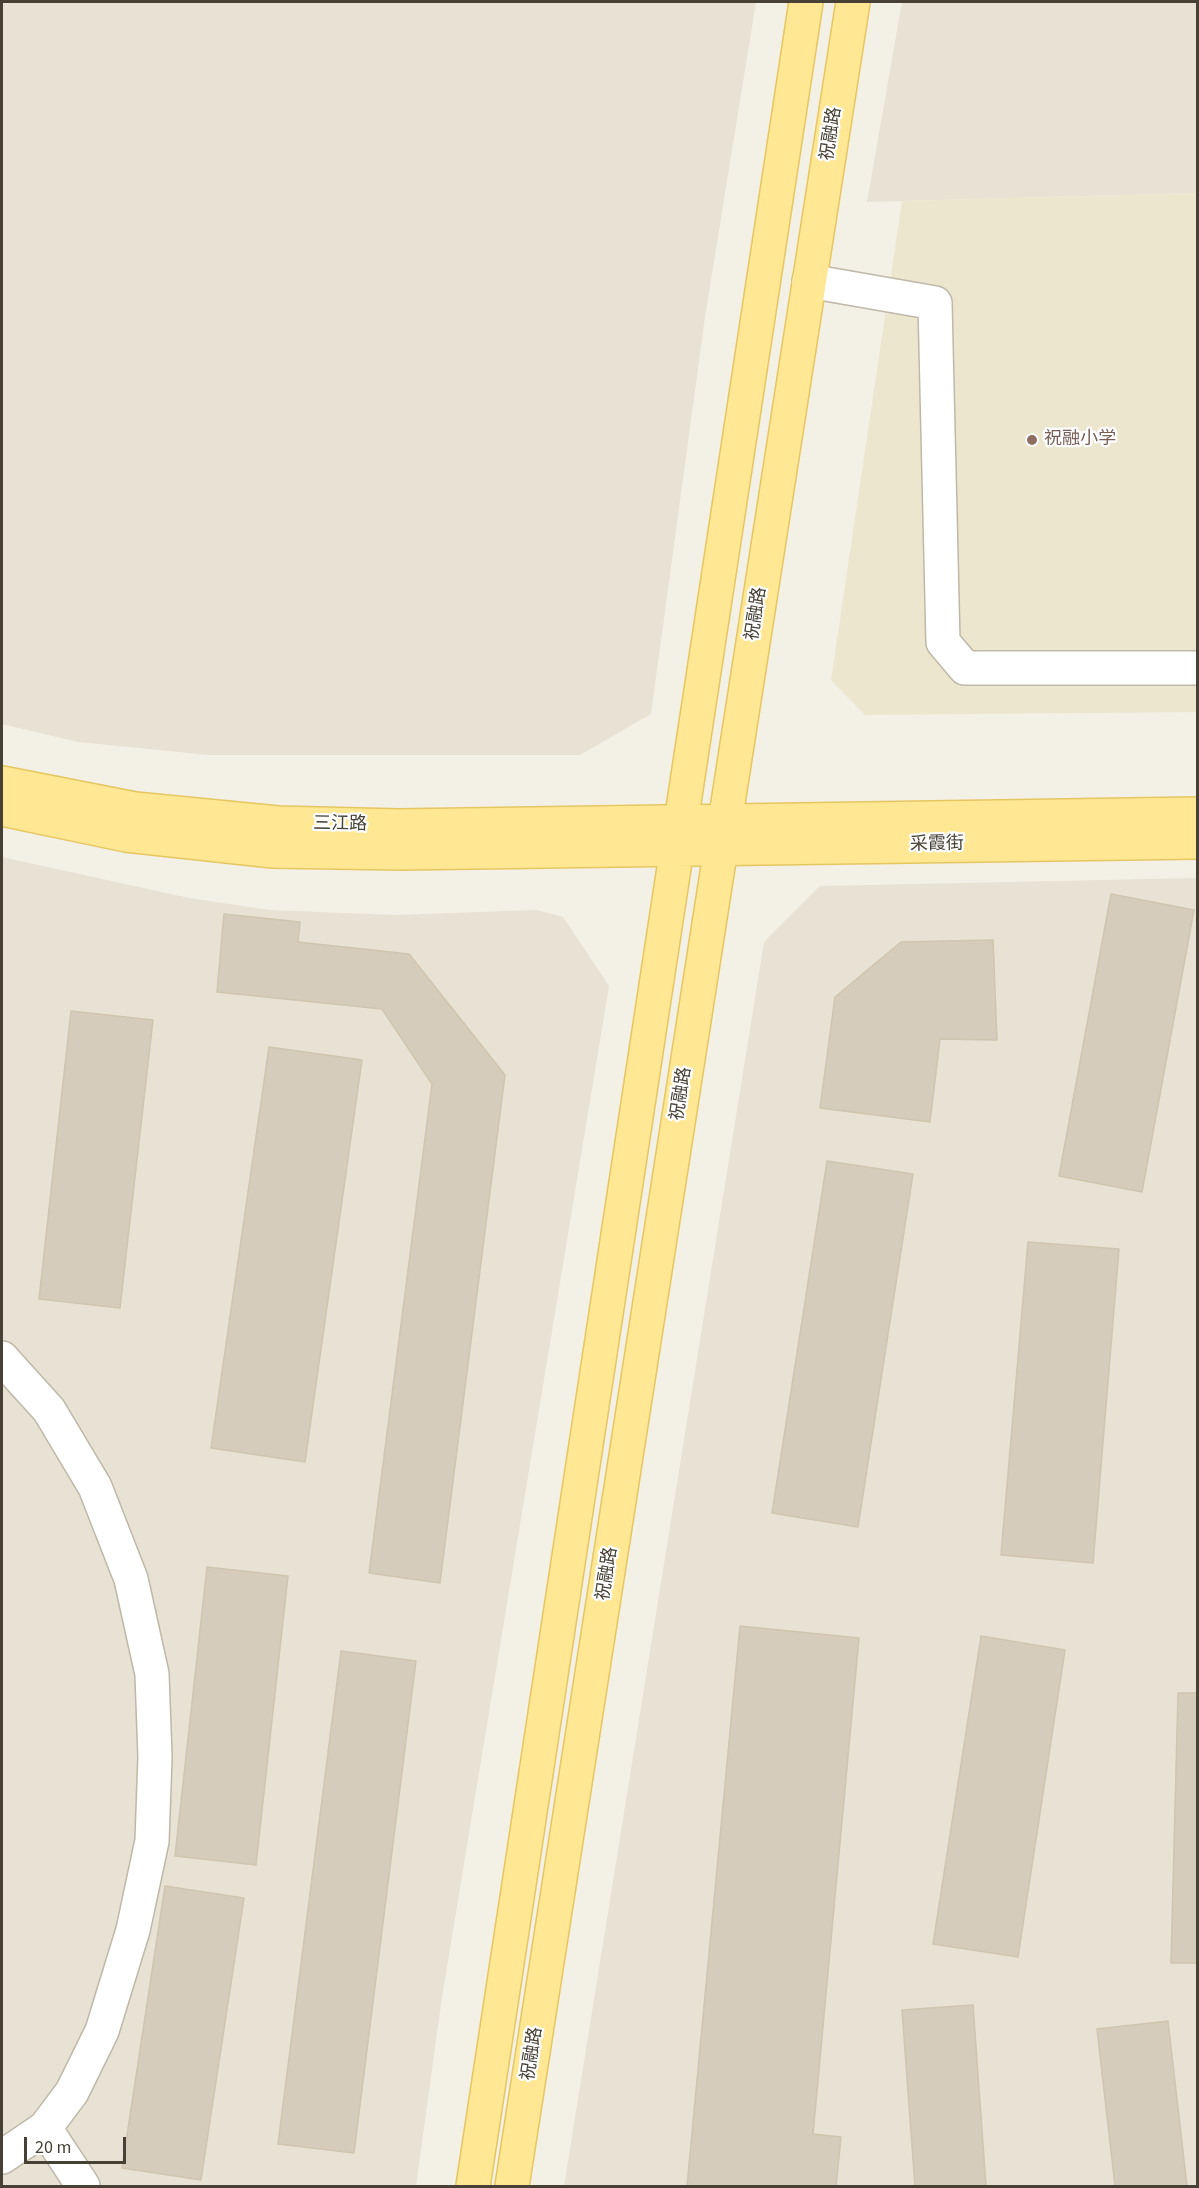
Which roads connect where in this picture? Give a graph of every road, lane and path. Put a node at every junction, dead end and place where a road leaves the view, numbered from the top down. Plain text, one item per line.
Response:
1 (806, 2) edge
2 (853, 2) edge
3 (809, 281) junction
4 (1197, 668) edge
5 (2, 783) edge
6 (2, 810) edge
7 (1197, 814) edge
8 (679, 835) junction
9 (723, 835) junction
10 (1197, 842) edge
11 (2, 1358) edge
12 (45, 2128) junction
13 (2, 2157) edge
14 (83, 2187) edge
15 (473, 2187) edge
16 (512, 2187) edge

1 - 8 main road
2 - 3 main road, 祝融路
3 - 4 street
3 - 9 main road, 祝融路
5 - 8 main road, 三江路
6 - 8 main road, 三江路
7 - 9 main road, 采霞街
8 - 9 main road, 采霞街
8 - 15 main road
9 - 10 main road, 采霞街
9 - 16 main road, 祝融路
11 - 12 street
12 - 13 street
12 - 14 street

